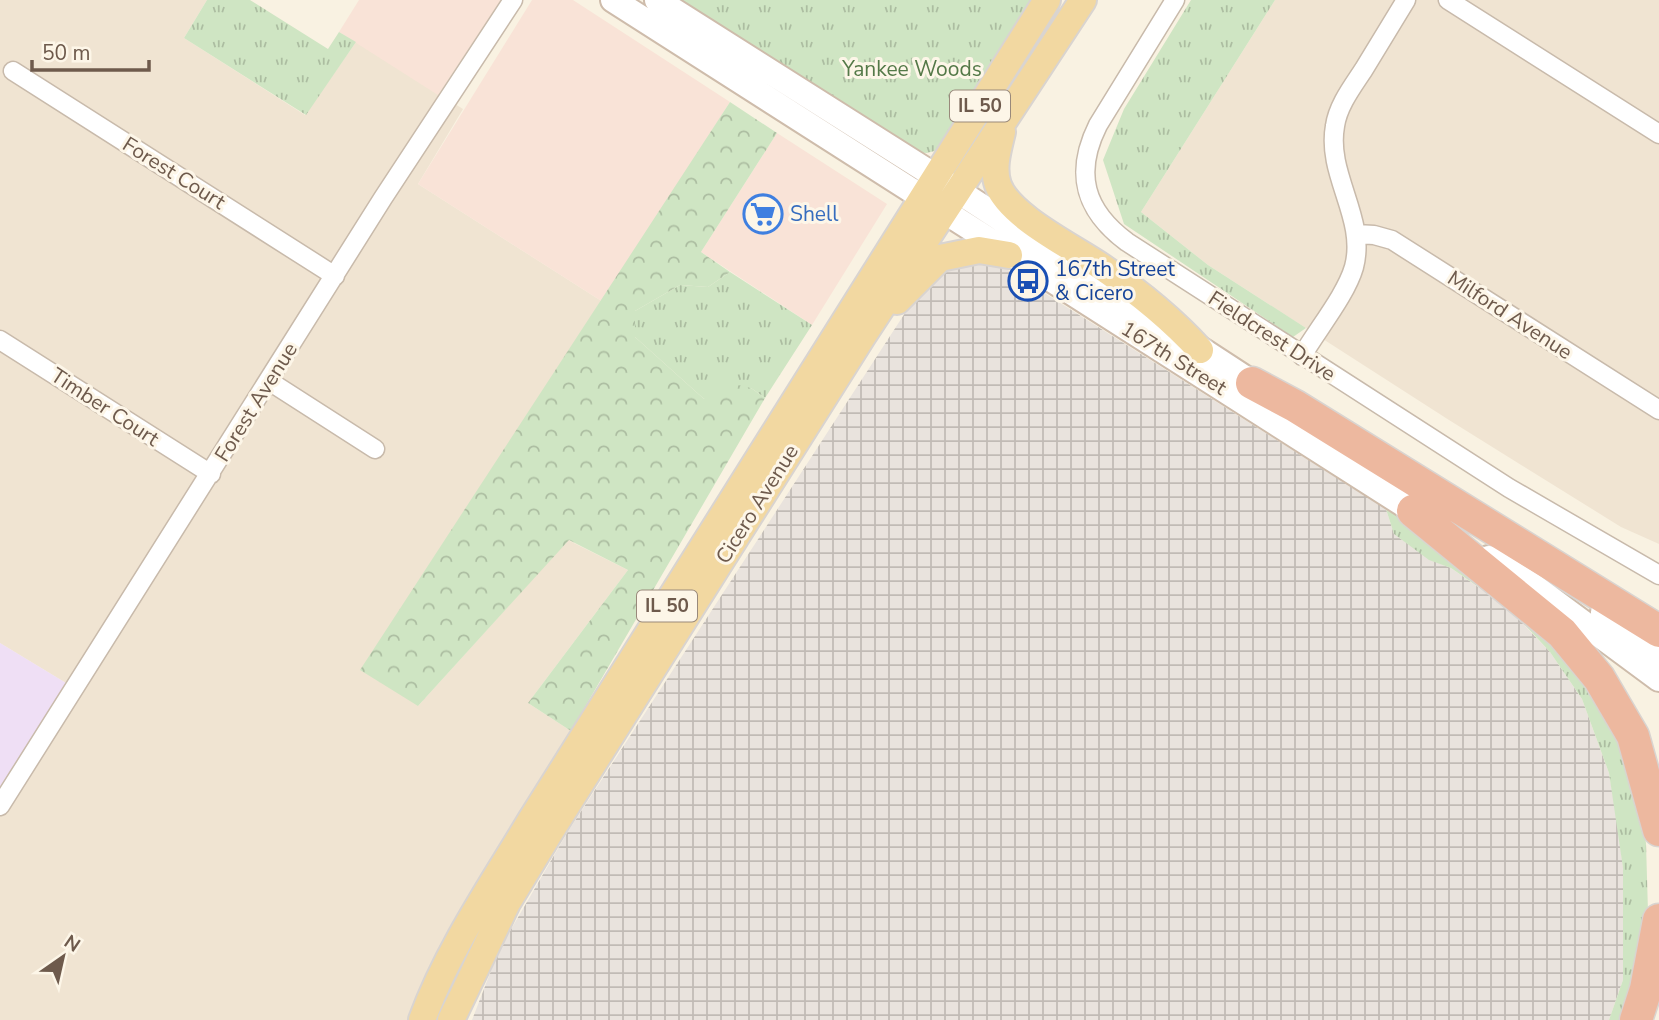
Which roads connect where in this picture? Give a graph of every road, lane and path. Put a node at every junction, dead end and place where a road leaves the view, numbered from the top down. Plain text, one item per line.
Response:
1 (513, 0) edge
2 (614, 0) edge
3 (657, 0) edge
4 (1047, 0) edge
5 (1083, 0) edge
6 (1175, 0) edge
7 (1406, 0) edge
8 (1448, 0) edge
9 (13, 71) dead end
10 (1005, 120) junction
11 (1659, 134) edge
12 (940, 194) junction
13 (1356, 234) junction
14 (1009, 255) junction
15 (335, 276) junction
16 (862, 337) junction
17 (0, 340) edge
18 (1200, 350) junction
19 (1302, 356) junction
20 (270, 381) junction
21 (1252, 383) junction
22 (1659, 410) edge
23 (375, 449) dead end
24 (211, 474) junction
25 (1413, 511) junction
26 (1659, 575) edge
27 (1659, 631) edge
28 (1659, 653) edge
29 (1659, 679) edge
30 (0, 806) edge
31 (1659, 830) edge
32 (1659, 920) edge
33 (422, 1020) edge
34 (450, 1020) edge
35 (1636, 1020) edge

1 - 15 street, Forest Avenue
2 - 12 main road, 167th Street
3 - 12 main road, 167th Street
4 - 12 main road, Cicero Avenue / IL 50
5 - 10 main road, Cicero Avenue / IL 50
6 - 19 street, Fieldcrest Drive
7 - 13 street
8 - 11 street
9 - 15 street, Forest Court
10 - 12 main road, Cicero Avenue / IL 50
10 - 18 main road
12 - 14 main road, 167th Street
12 - 16 main road, Cicero Avenue / IL 50
12 - 18 main road, 167th Street
12 - 33 main road, Cicero Avenue / IL 50
13 - 19 street
13 - 22 street, Milford Avenue
14 - 16 main road
14 - 25 main road, 167th Street
15 - 20 street, Forest Avenue
16 - 34 main road, Cicero Avenue / IL 50
17 - 24 street, Timber Court
18 - 21 main road, 167th Street
19 - 26 street, Fieldcrest Drive
20 - 23 street
20 - 24 street, Forest Avenue
21 - 27 highway
21 - 28 main road, 167th Street
24 - 30 street, Forest Avenue
25 - 29 main road, 167th Street
25 - 31 highway
32 - 35 highway

